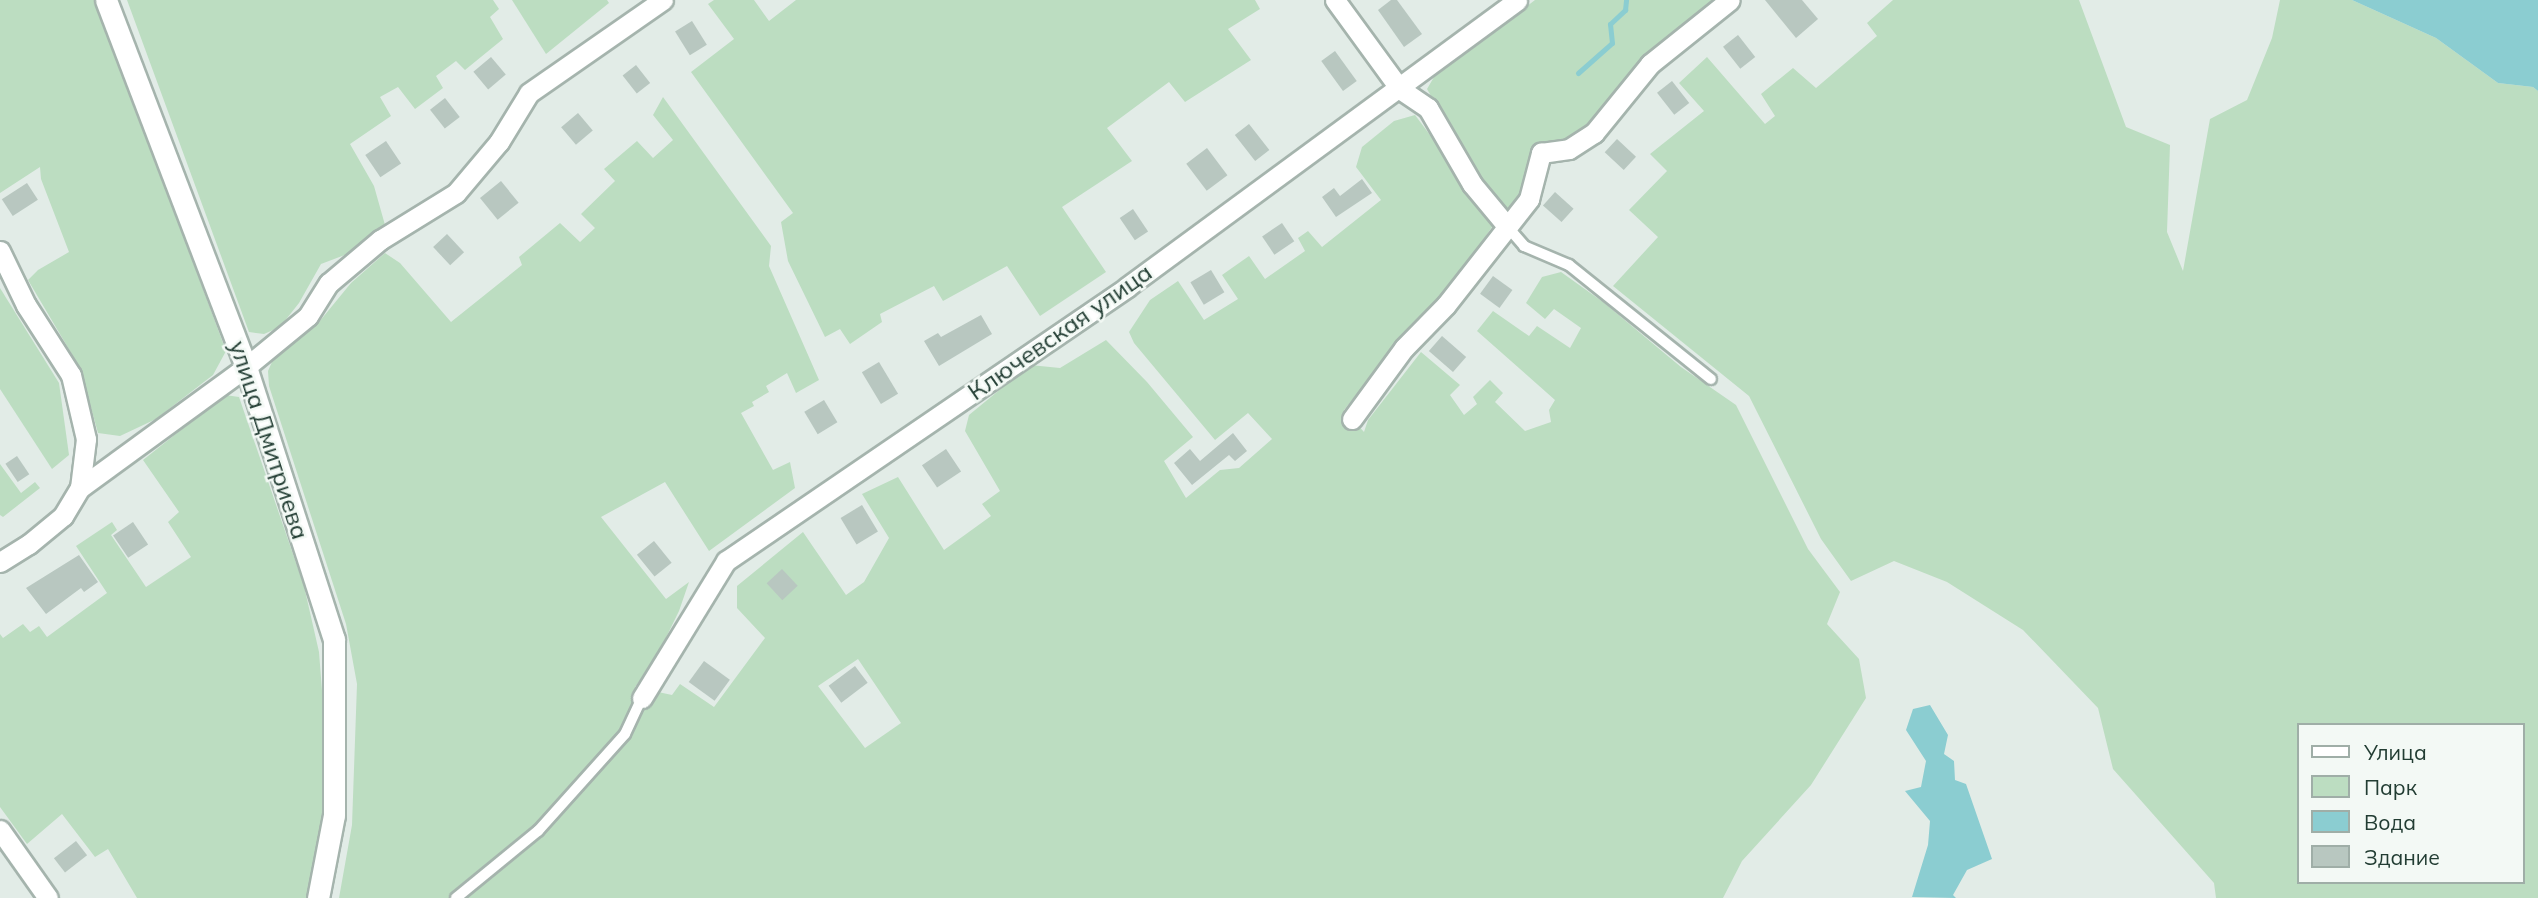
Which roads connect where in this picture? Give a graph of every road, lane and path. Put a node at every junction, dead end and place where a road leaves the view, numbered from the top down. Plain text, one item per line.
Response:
1 (106, 0) edge
2 (663, 0) edge
3 (1335, 0) edge
4 (1517, 0) edge
5 (1730, 0) edge
6 (1400, 89) junction
7 (1506, 225) junction
8 (0, 251) edge
9 (246, 367) junction
10 (1711, 379) dead end
11 (1352, 419) dead end
12 (80, 488) junction
13 (0, 562) edge
14 (642, 698) joint
15 (0, 830) edge
16 (48, 898) edge
17 (318, 898) edge
18 (456, 898) edge

1 - 9 street, улица Дмитриева
2 - 9 street
3 - 6 street
4 - 6 street, Ключевская улица
5 - 7 street
6 - 7 street
6 - 14 street, Ключевская улица
7 - 10 lane
7 - 11 street
8 - 12 street
9 - 12 street
9 - 17 street, улица Дмитриева
12 - 13 street
14 - 18 lane
15 - 16 street

